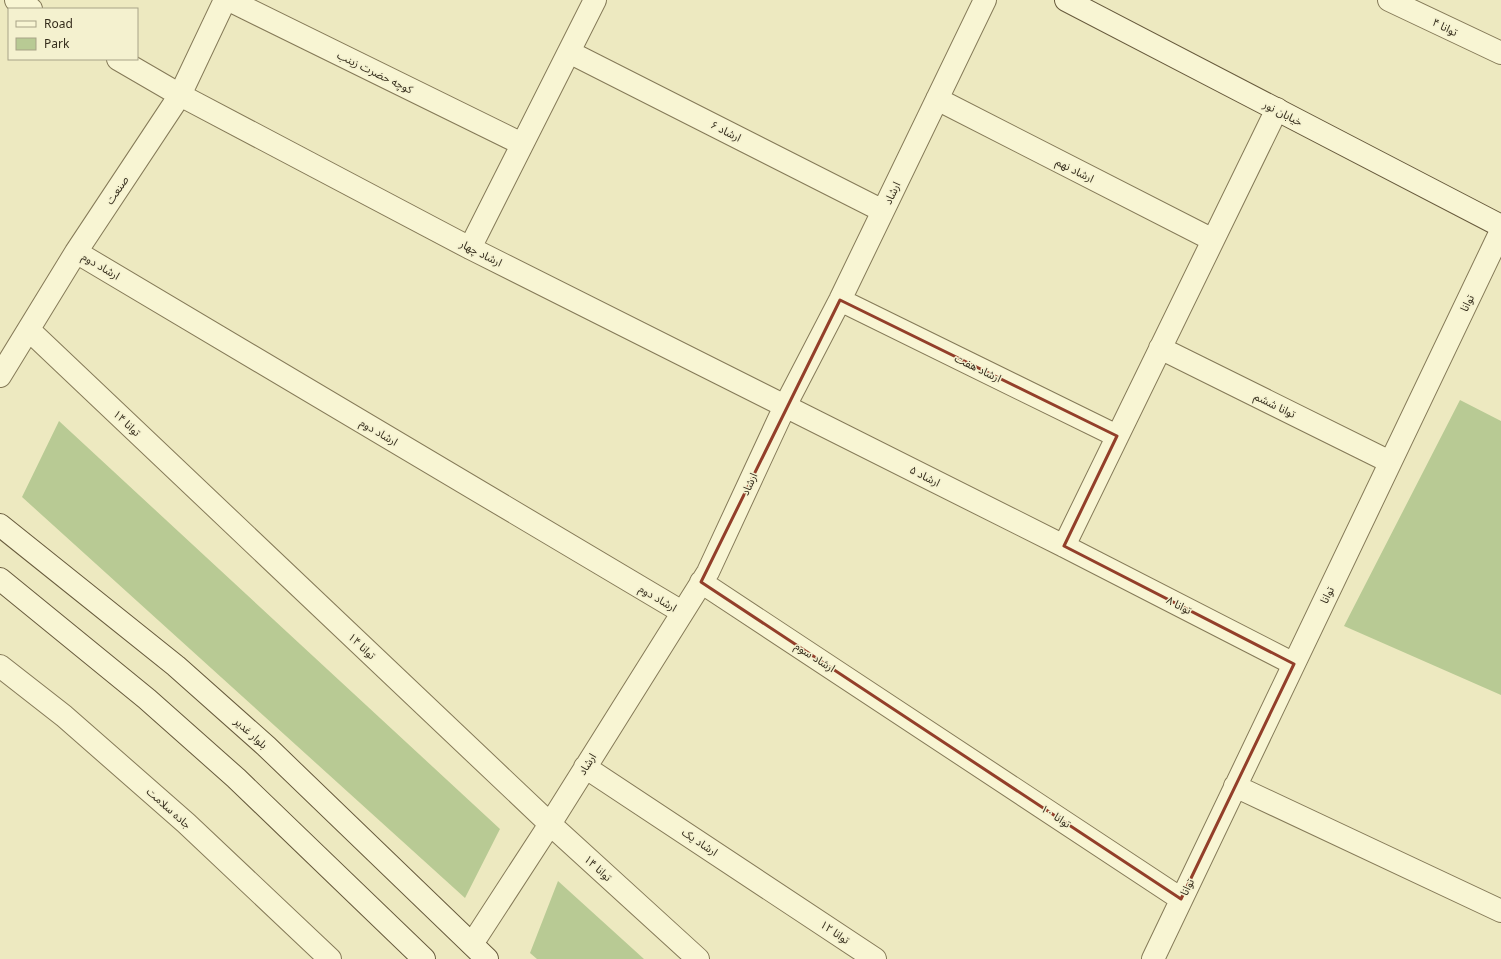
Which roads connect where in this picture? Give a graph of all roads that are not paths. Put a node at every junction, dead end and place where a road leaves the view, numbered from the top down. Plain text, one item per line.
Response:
1 (16, 0) edge
2 (225, 0) edge
3 (229, 0) edge
4 (595, 0) edge
5 (985, 0) edge
6 (1066, 0) edge
7 (1389, 0) edge
8 (29, 8) edge
9 (569, 52) junction
10 (1501, 53) edge
11 (120, 60) edge
12 (180, 95) junction
13 (937, 99) junction
14 (1277, 109) junction
15 (522, 144) junction
16 (883, 211) junction
17 (1501, 226) edge
18 (1501, 231) edge
19 (1213, 240) junction
20 (470, 248) junction
21 (76, 252) junction
22 (840, 300) junction
23 (29, 330) junction
24 (1160, 348) junction
25 (1, 370) edge
26 (785, 406) junction
27 (1117, 436) junction
28 (1390, 462) junction
29 (0, 525) edge
30 (1064, 546) junction
31 (0, 579) edge
32 (701, 582) junction
33 (682, 612) junction
34 (1294, 664) junction
35 (0, 666) edge
36 (930, 732) joint
37 (585, 767) junction
38 (1235, 786) junction
39 (550, 824) junction
40 (1181, 899) junction
41 (1501, 911) edge
42 (814, 918) joint
43 (479, 952) edge
44 (330, 959) edge
45 (424, 959) edge
46 (698, 959) edge
47 (875, 959) edge
48 (1153, 959) edge

1 - 8 street
2 - 12 street, صنعت
3 - 15 street, کوچه حضرت زینب
4 - 9 street
5 - 13 street, ارشاد
6 - 14 street, خیابان نور
7 - 10 street, توانا ۴
9 - 15 street
9 - 16 street, ارشاد ۶
11 - 12 street, ارشاد چهار
12 - 20 street, ارشاد چهار
12 - 21 street, صنعت
13 - 16 street, ارشاد
13 - 19 street, ارشاد نهم
14 - 17 street, خیابان نور
14 - 19 street
15 - 20 street
16 - 22 street, ارشاد
18 - 28 street, توانا
19 - 24 street
20 - 26 street, ارشاد چهار
21 - 23 street, صنعت
21 - 33 street, ارشاد دوم
22 - 26 street, ارشاد
22 - 27 street, ارشاد هفت
23 - 25 street, صنعت
23 - 39 street, توانا ۱۴
24 - 27 street
24 - 28 street, توانا ششم
26 - 30 street, ارشاد ۵
26 - 32 street, ارشاد
27 - 30 street
28 - 34 street, توانا
29 - 43 street, بلوار غدیر
30 - 34 street, توانا ۸
31 - 45 street
32 - 33 street, ارشاد
32 - 36 street, ارشاد سوم
33 - 37 street, ارشاد
34 - 38 street, توانا
35 - 44 street, جاده سلامت
36 - 40 street, توانا ۱۰
37 - 39 street, ارشاد
37 - 42 street, ارشاد یک
38 - 40 street, توانا
38 - 41 street
39 - 43 street, ارشاد
39 - 46 street, توانا ۱۴
40 - 48 street, توانا
42 - 47 street, توانا ۱۲

